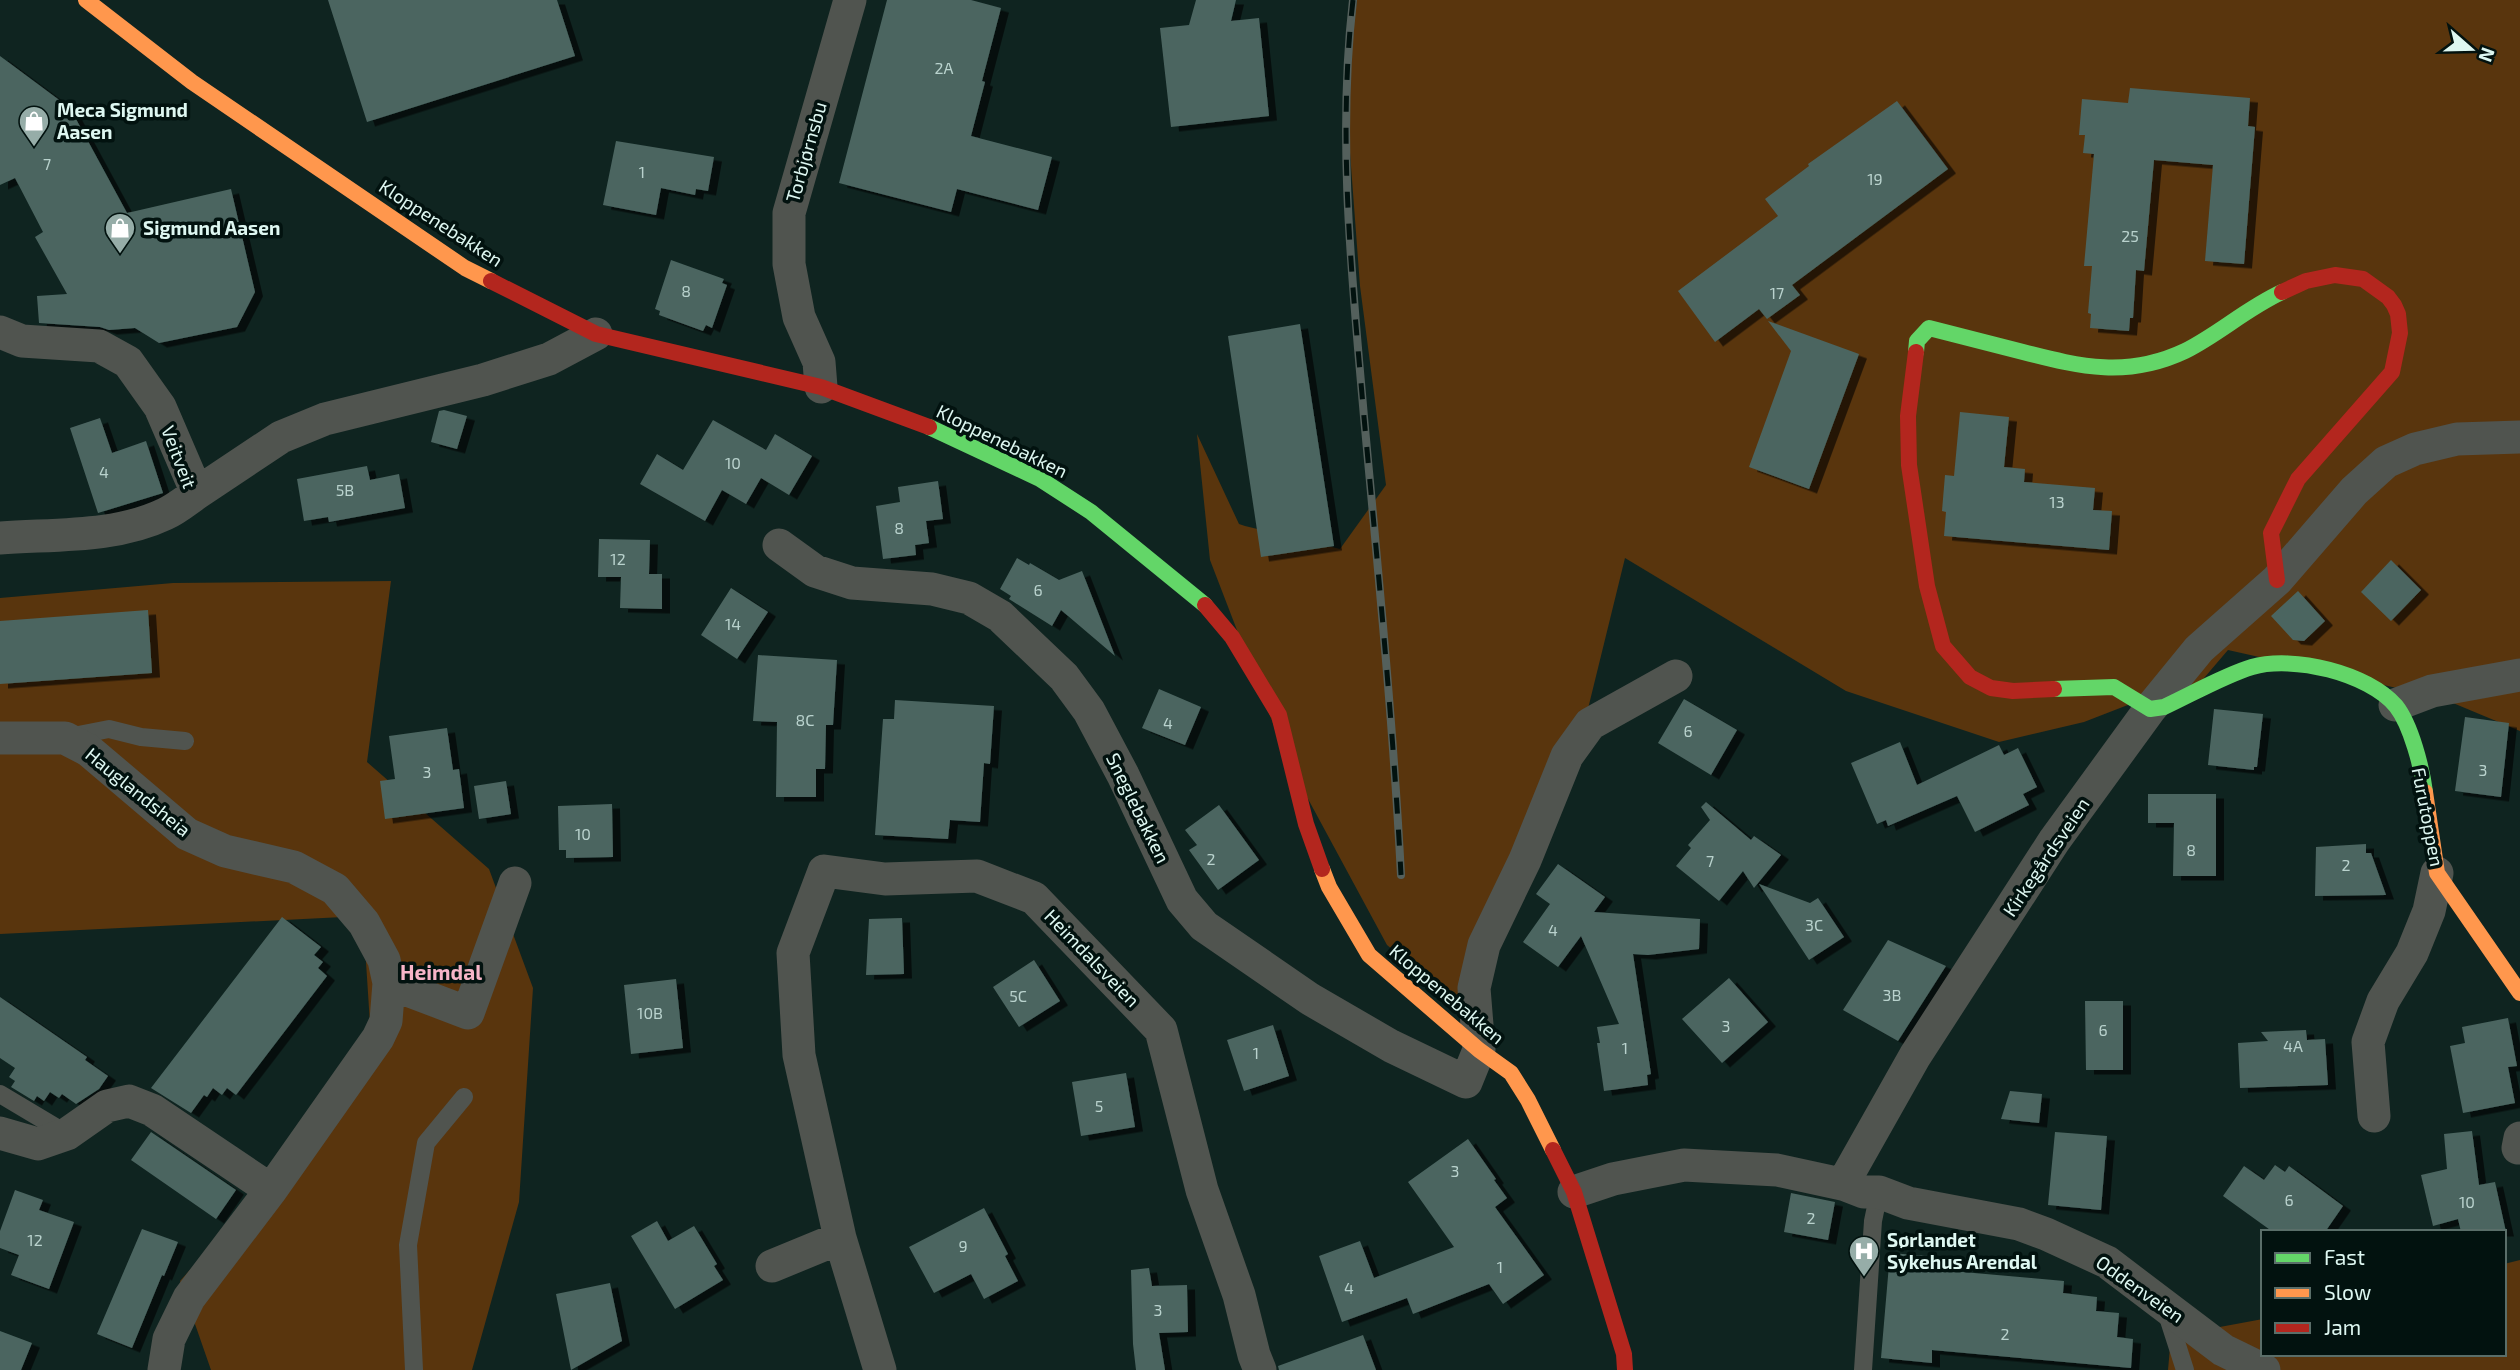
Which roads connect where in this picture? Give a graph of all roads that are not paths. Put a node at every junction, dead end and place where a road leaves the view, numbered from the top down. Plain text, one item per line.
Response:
1 (86, 0) edge
2 (850, 0) edge
3 (0, 332) edge
4 (596, 334) junction
5 (821, 387) junction
6 (2520, 437) edge
7 (197, 493) junction
8 (0, 538) edge
9 (779, 545) dead end
10 (2277, 580) junction
11 (2520, 675) edge
12 (1676, 676) dead end
13 (2395, 705) junction
14 (2150, 709) junction
15 (0, 738) edge
16 (65, 738) junction
17 (185, 741) dead end
18 (2437, 873) junction
19 (515, 883) dead end
20 (389, 983) junction
21 (2520, 993) edge
22 (1479, 1050) junction
23 (0, 1094) edge
24 (464, 1097) dead end
25 (2374, 1116) dead end
26 (0, 1133) edge
27 (67, 1133) junction
28 (1846, 1185) junction
29 (271, 1190) junction
30 (1574, 1192) junction
31 (1879, 1192) junction
32 (839, 1238) junction
33 (772, 1266) dead end
34 (2164, 1304) junction
35 (164, 1370) edge
36 (414, 1370) edge
37 (880, 1370) edge
38 (1260, 1370) edge
39 (1625, 1370) edge
40 (1863, 1370) edge
41 (2185, 1370) edge
42 (2264, 1370) edge

1 - 4 main road, Kloppenebakken
2 - 5 street, Torbjørnsbu
3 - 7 street, Veitveit
4 - 5 main road, Kloppenebakken
4 - 7 street
5 - 22 main road, Kloppenebakken
6 - 10 street, Kirkegårdsveien
7 - 8 street, Veitveit
9 - 22 street, Sneglebakken
10 - 14 street, Kirkegårdsveien
10 - 14 main road
11 - 13 street
12 - 22 street
13 - 14 main road, Furutoppen
13 - 18 main road, Furutoppen
14 - 28 street, Kirkegårdsveien
15 - 16 street, Hauglandsheia
16 - 17 lane
16 - 20 street, Hauglandsheia
18 - 21 main road, Furutoppen
18 - 25 street
19 - 20 street
20 - 29 street, Hauglandsheia
22 - 30 main road, Kloppenebakken
23 - 27 lane
24 - 36 lane
26 - 27 street
27 - 29 street
28 - 30 street
28 - 31 street, Oddenveien
29 - 35 street, Hauglandsheia
30 - 39 main road, Kloppenebakken
31 - 34 street, Oddenveien
31 - 40 lane
32 - 33 street
32 - 37 street
32 - 38 street, Heimdalsveien
34 - 41 lane
34 - 42 street, Oddenveien

